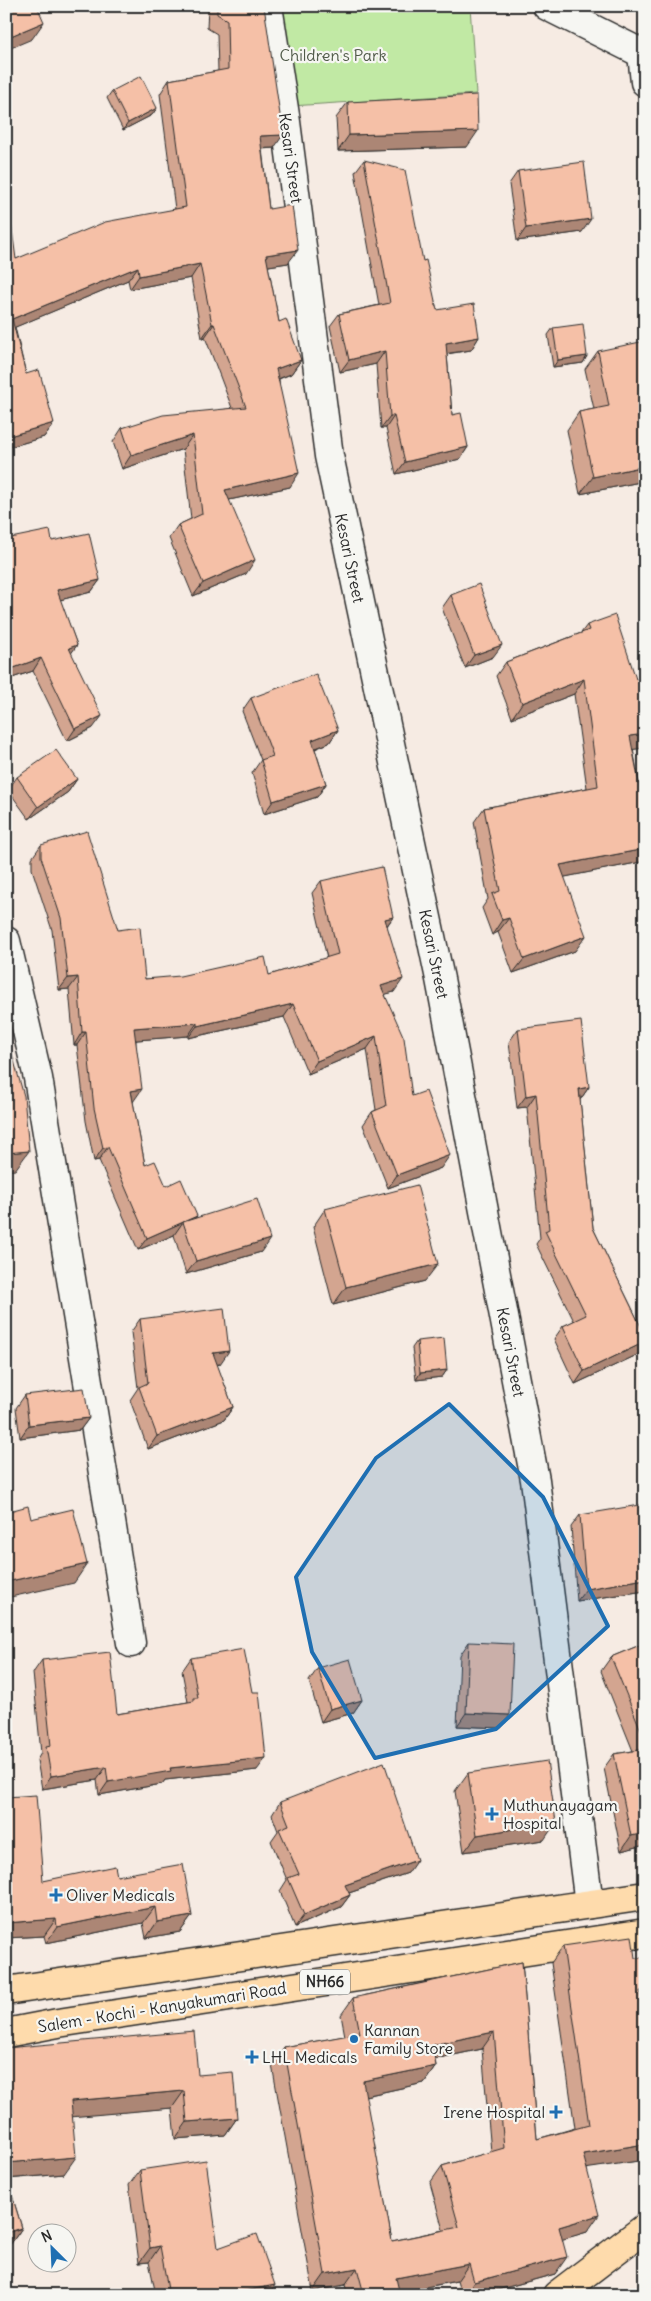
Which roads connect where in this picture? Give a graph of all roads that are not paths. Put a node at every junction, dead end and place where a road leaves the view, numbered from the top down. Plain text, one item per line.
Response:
1 (268, 6) edge
2 (547, 6) edge
3 (643, 54) edge
4 (645, 82) edge
5 (6, 941) edge
6 (131, 1643) dead end
7 (645, 1896) edge
8 (589, 1904) junction
9 (645, 1932) edge
10 (6, 1991) edge
11 (6, 2032) edge
12 (645, 2228) edge
13 (557, 2295) edge

1 - 8 street, Kesari Street
2 - 3 street
3 - 4 street
5 - 6 street
7 - 8 main road, NH66
8 - 10 main road, NH66
9 - 11 main road, Salem - Kochi - Kanyakumari Road / NH66
12 - 13 main road

